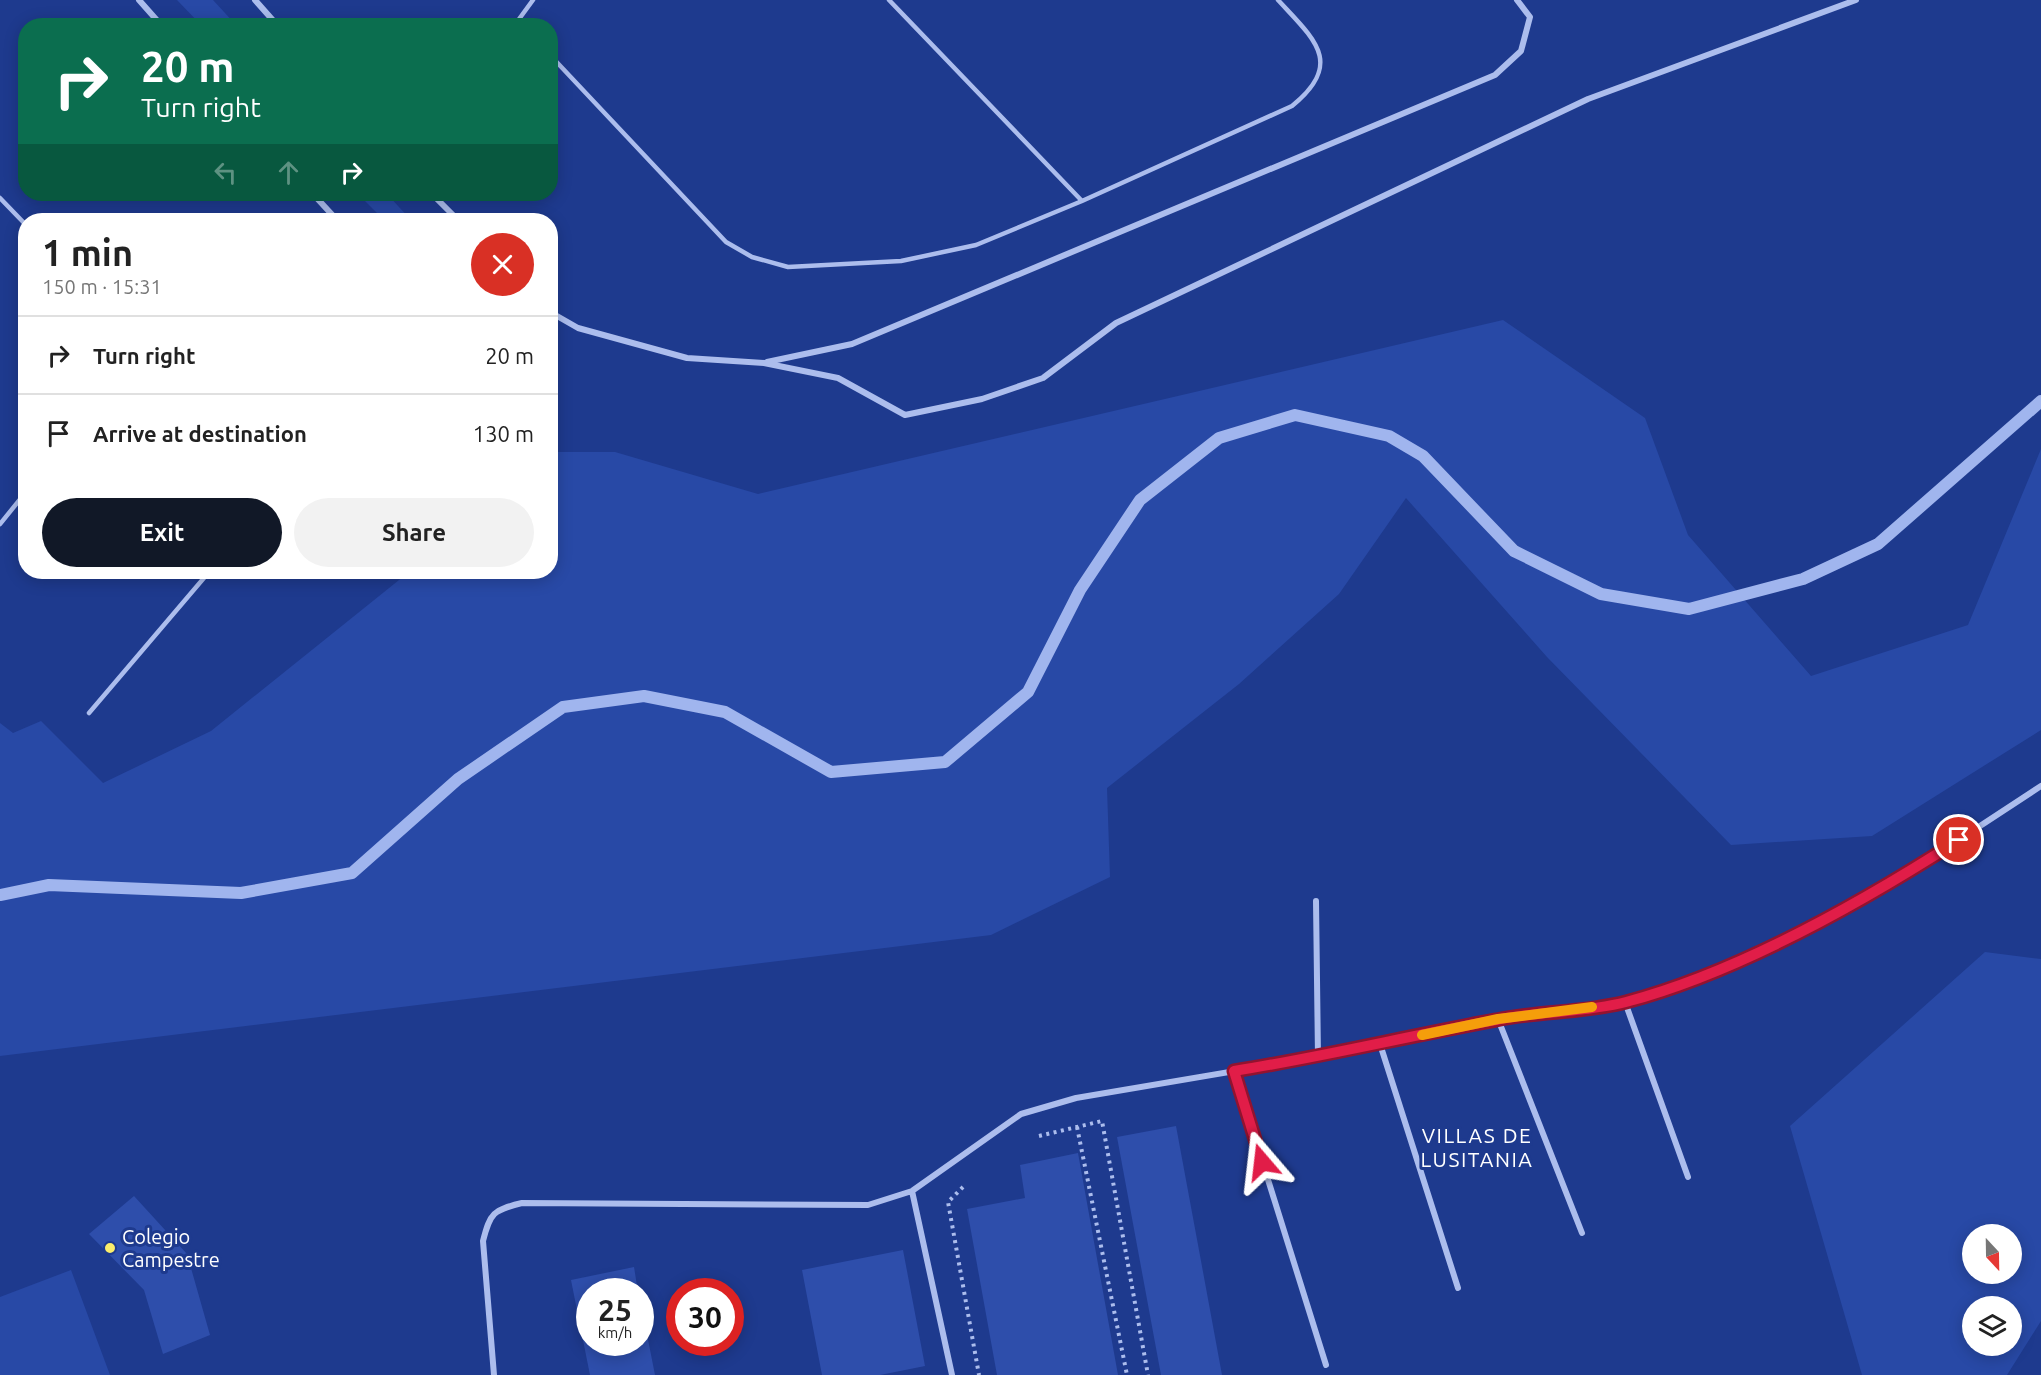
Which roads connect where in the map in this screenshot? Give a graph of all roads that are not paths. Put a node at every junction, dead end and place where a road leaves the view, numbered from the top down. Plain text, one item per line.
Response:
1 (139, 0) edge
2 (255, 0) edge
3 (533, 0) edge
4 (889, 0) edge
5 (1278, 0) edge
6 (1517, 0) edge
7 (1856, 0) edge
8 (155, 18) edge
9 (271, 18) edge
10 (524, 18) edge
11 (558, 64) edge
12 (0, 198) edge
13 (319, 201) edge
14 (439, 201) edge
15 (1082, 201) junction
16 (331, 213) edge
17 (451, 213) edge
18 (18, 217) edge
19 (558, 317) edge
20 (764, 363) junction
21 (18, 502) edge
22 (0, 524) edge
23 (203, 579) edge
24 (89, 713) dead end
25 (2041, 786) edge
26 (1316, 901) dead end
27 (1625, 1002) junction
28 (1498, 1019) junction
29 (1380, 1044) junction
30 (1317, 1058) junction
31 (1234, 1071) junction
32 (1688, 1178) dead end
33 (912, 1191) junction
34 (1582, 1233) dead end
35 (1458, 1288) dead end
36 (1326, 1365) dead end
37 (494, 1375) edge
38 (952, 1375) edge

1 - 8 street
2 - 9 street
3 - 10 lane
4 - 15 lane
5 - 15 lane
6 - 20 street
7 - 20 street
11 - 15 lane
12 - 18 lane
13 - 16 street
14 - 17 street
19 - 20 street
21 - 22 lane
23 - 24 lane
25 - 27 street
26 - 30 street
27 - 28 street
27 - 32 street
28 - 29 street
28 - 34 street
29 - 30 street
29 - 35 street
30 - 31 street
31 - 33 street
31 - 36 street
33 - 37 street
33 - 38 street

